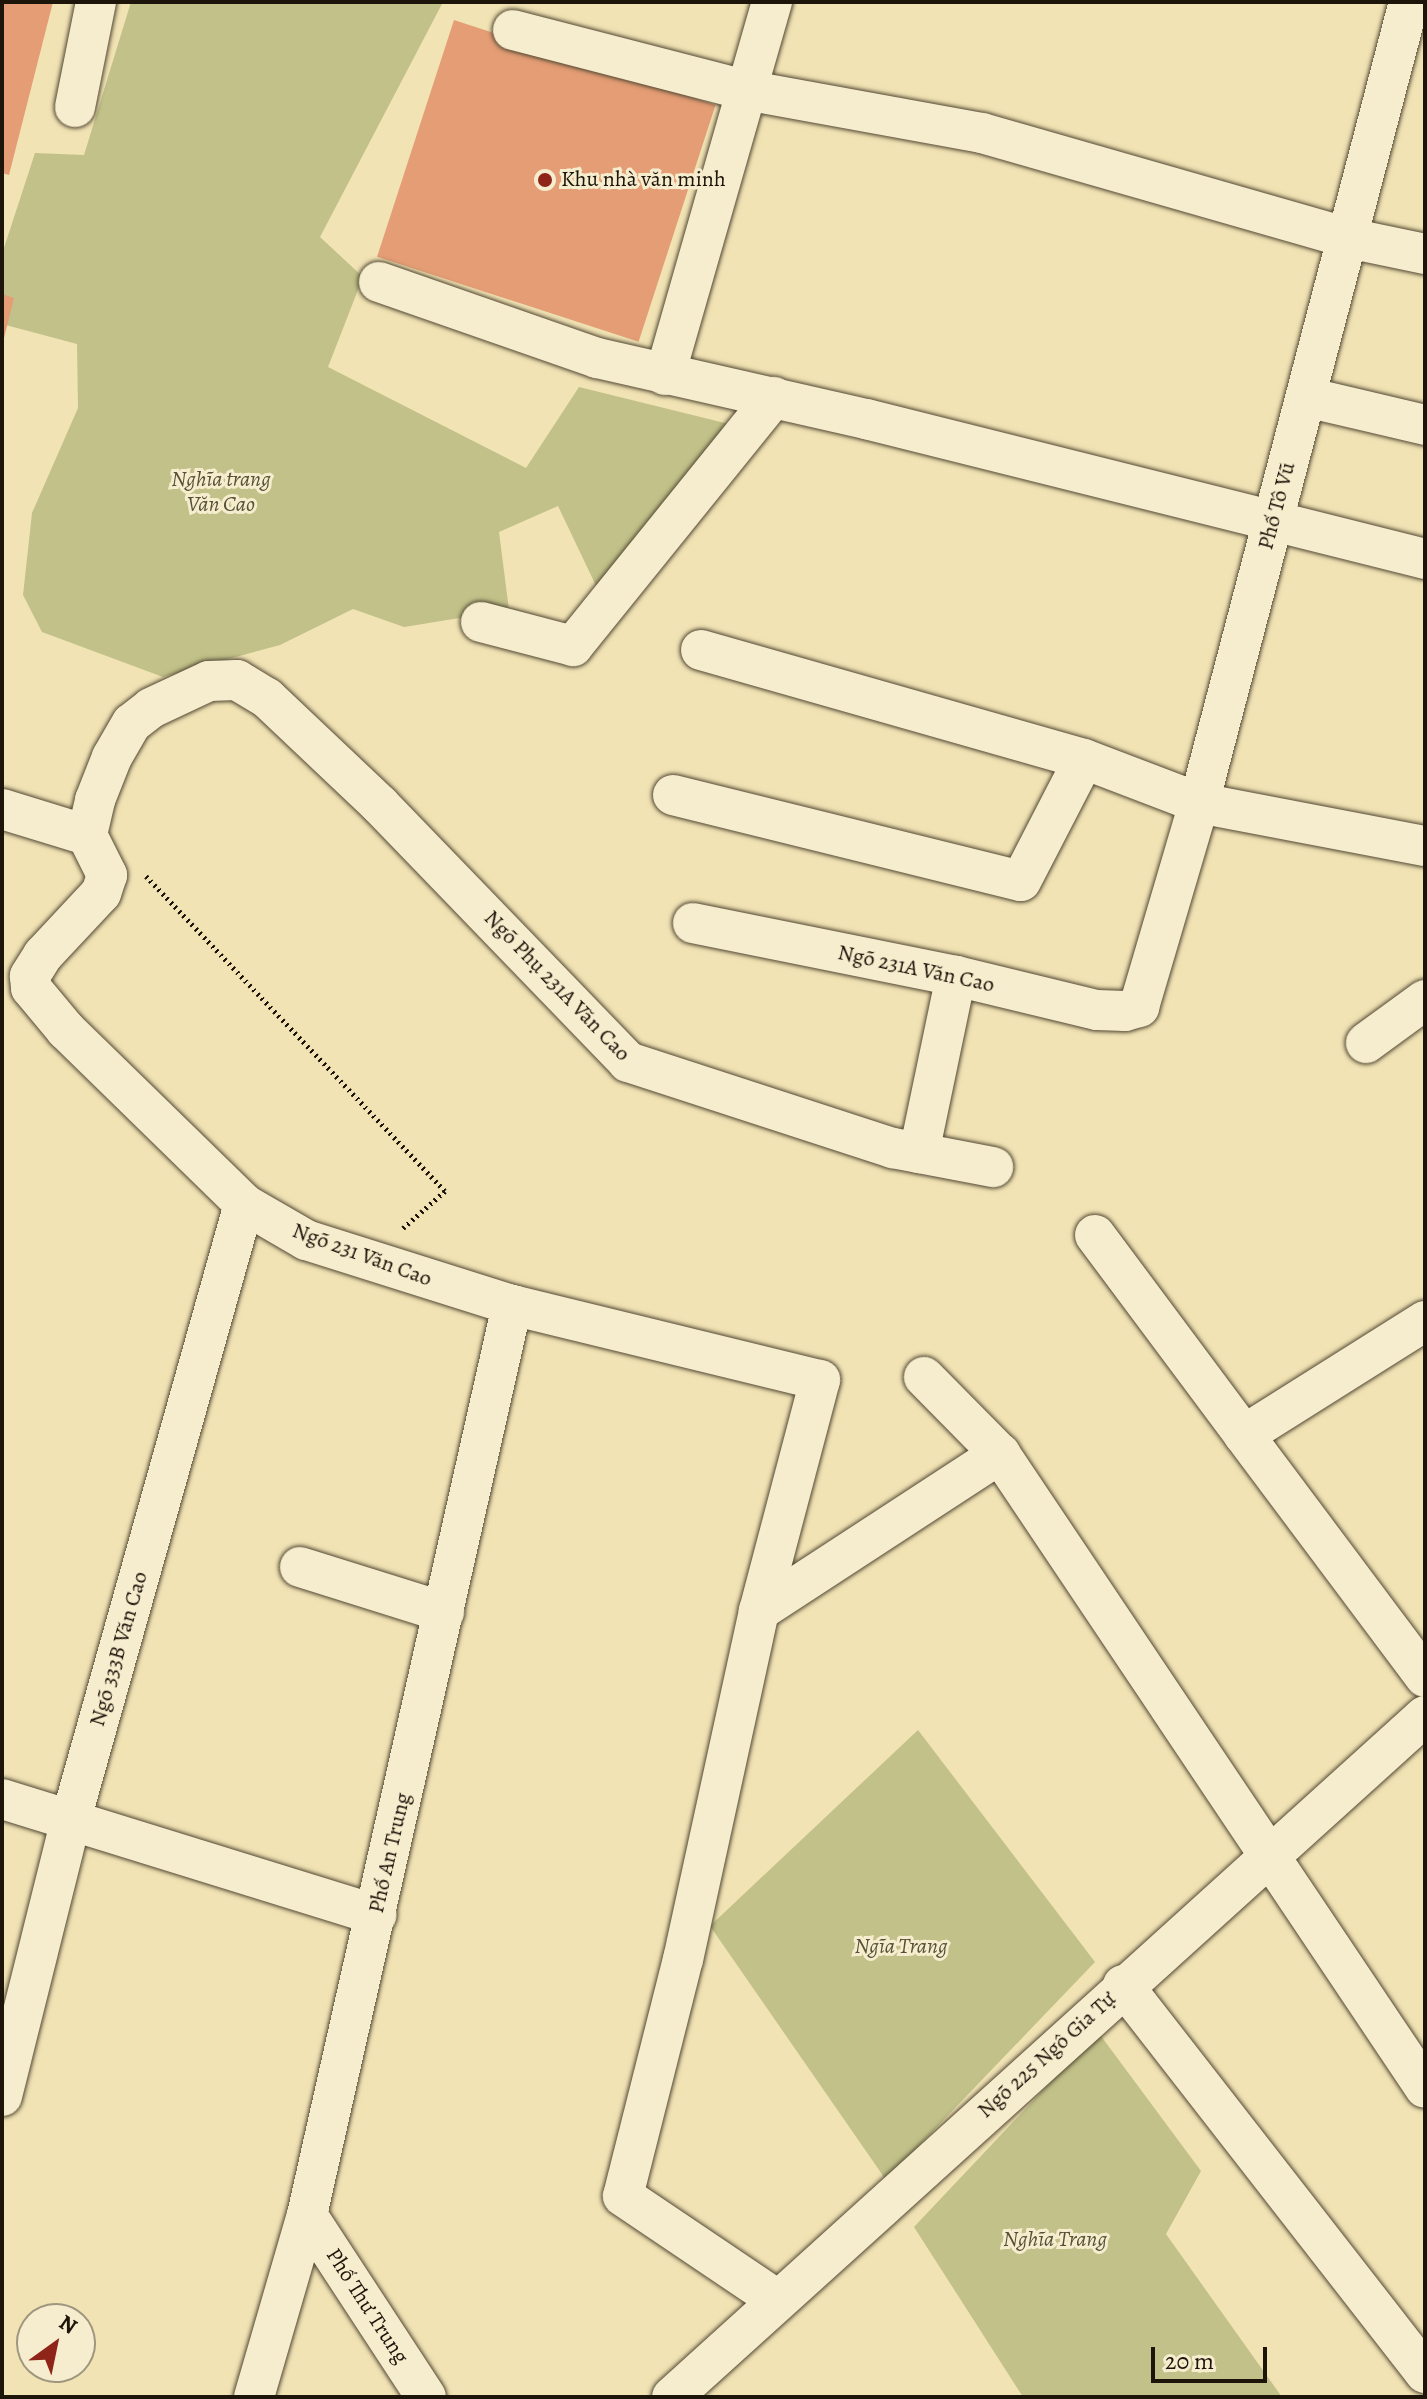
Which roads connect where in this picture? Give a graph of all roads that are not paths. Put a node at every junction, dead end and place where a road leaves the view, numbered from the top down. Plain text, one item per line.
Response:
1 (96, 2) edge
2 (772, 2) edge
3 (1409, 2) edge
4 (513, 30) dead end
5 (745, 90) junction
6 (75, 107) dead end
7 (1348, 238) junction
8 (1425, 254) edge
9 (379, 282) dead end
10 (665, 375) junction
11 (774, 397) junction
12 (1306, 397) junction
13 (1425, 425) edge
14 (1274, 519) junction
15 (1425, 559) edge
16 (481, 622) dead end
17 (701, 650) dead end
18 (1084, 759) junction
19 (673, 795) dead end
20 (1199, 803) junction
21 (2, 809) edge
22 (87, 835) junction
23 (1425, 846) edge
24 (693, 923) dead end
25 (956, 976) junction
26 (1425, 1000) edge
27 (1139, 1007) joint
28 (1366, 1043) dead end
29 (919, 1153) junction
30 (993, 1167) dead end
31 (244, 1204) junction
32 (1095, 1235) dead end
33 (512, 1305) junction
34 (1425, 1321) edge
35 (924, 1377) dead end
36 (1244, 1435) junction
37 (1000, 1454) junction
38 (300, 1567) dead end
39 (759, 1611) junction
40 (444, 1612) junction
41 (1425, 1677) edge
42 (1425, 1716) edge
43 (2, 1799) edge
44 (71, 1819) junction
45 (1269, 1855) junction
46 (376, 1915) junction
47 (1123, 1985) junction
48 (1425, 2088) edge
49 (2, 2096) edge
50 (307, 2215) junction
51 (777, 2300) junction
52 (1425, 2373) edge
53 (254, 2397) edge
54 (426, 2397) edge
55 (672, 2397) edge

1 - 6 street
2 - 5 street
3 - 7 street, Phố Tô Vũ
4 - 5 street
5 - 7 street
5 - 10 street
7 - 8 street
7 - 12 street, Phố Tô Vũ
9 - 10 street
10 - 11 street
11 - 14 street
11 - 16 street
12 - 13 street
12 - 14 street, Phố Tô Vũ
14 - 15 street
14 - 20 street, Phố Tô Vũ
17 - 18 street
18 - 19 street
18 - 20 street
20 - 23 street
20 - 27 street, Phố Tô Vũ
21 - 22 street
22 - 29 street, Ngõ Phụ 231A Văn Cao
22 - 31 street, Ngõ 231 Văn Cao
24 - 25 street, Ngõ 231A Văn Cao
25 - 27 street, Ngõ 231A Văn Cao
25 - 29 street
26 - 28 street
29 - 30 street, Ngõ Phụ 231A Văn Cao
31 - 33 street, Ngõ 231 Văn Cao
31 - 44 street, Ngõ 333B Văn Cao
32 - 36 street
33 - 39 street, Ngõ 231 Văn Cao
33 - 40 street, Phố An Trung
34 - 36 street
35 - 37 street
36 - 41 street
37 - 39 street
37 - 45 street
38 - 40 street
39 - 51 street
40 - 46 street, Phố An Trung
42 - 45 street, Ngõ 225 Ngô Gia Tự
43 - 44 street
44 - 46 street
44 - 49 street, Ngõ 333B Văn Cao
45 - 47 street, Ngõ 225 Ngô Gia Tự
45 - 48 street
46 - 50 street, Phố An Trung
47 - 51 street, Ngõ 225 Ngô Gia Tự
47 - 52 street
50 - 53 street, Phố An Trung
50 - 54 street, Phố Thư Trung
51 - 55 street, Ngõ 225 Ngô Gia Tự

